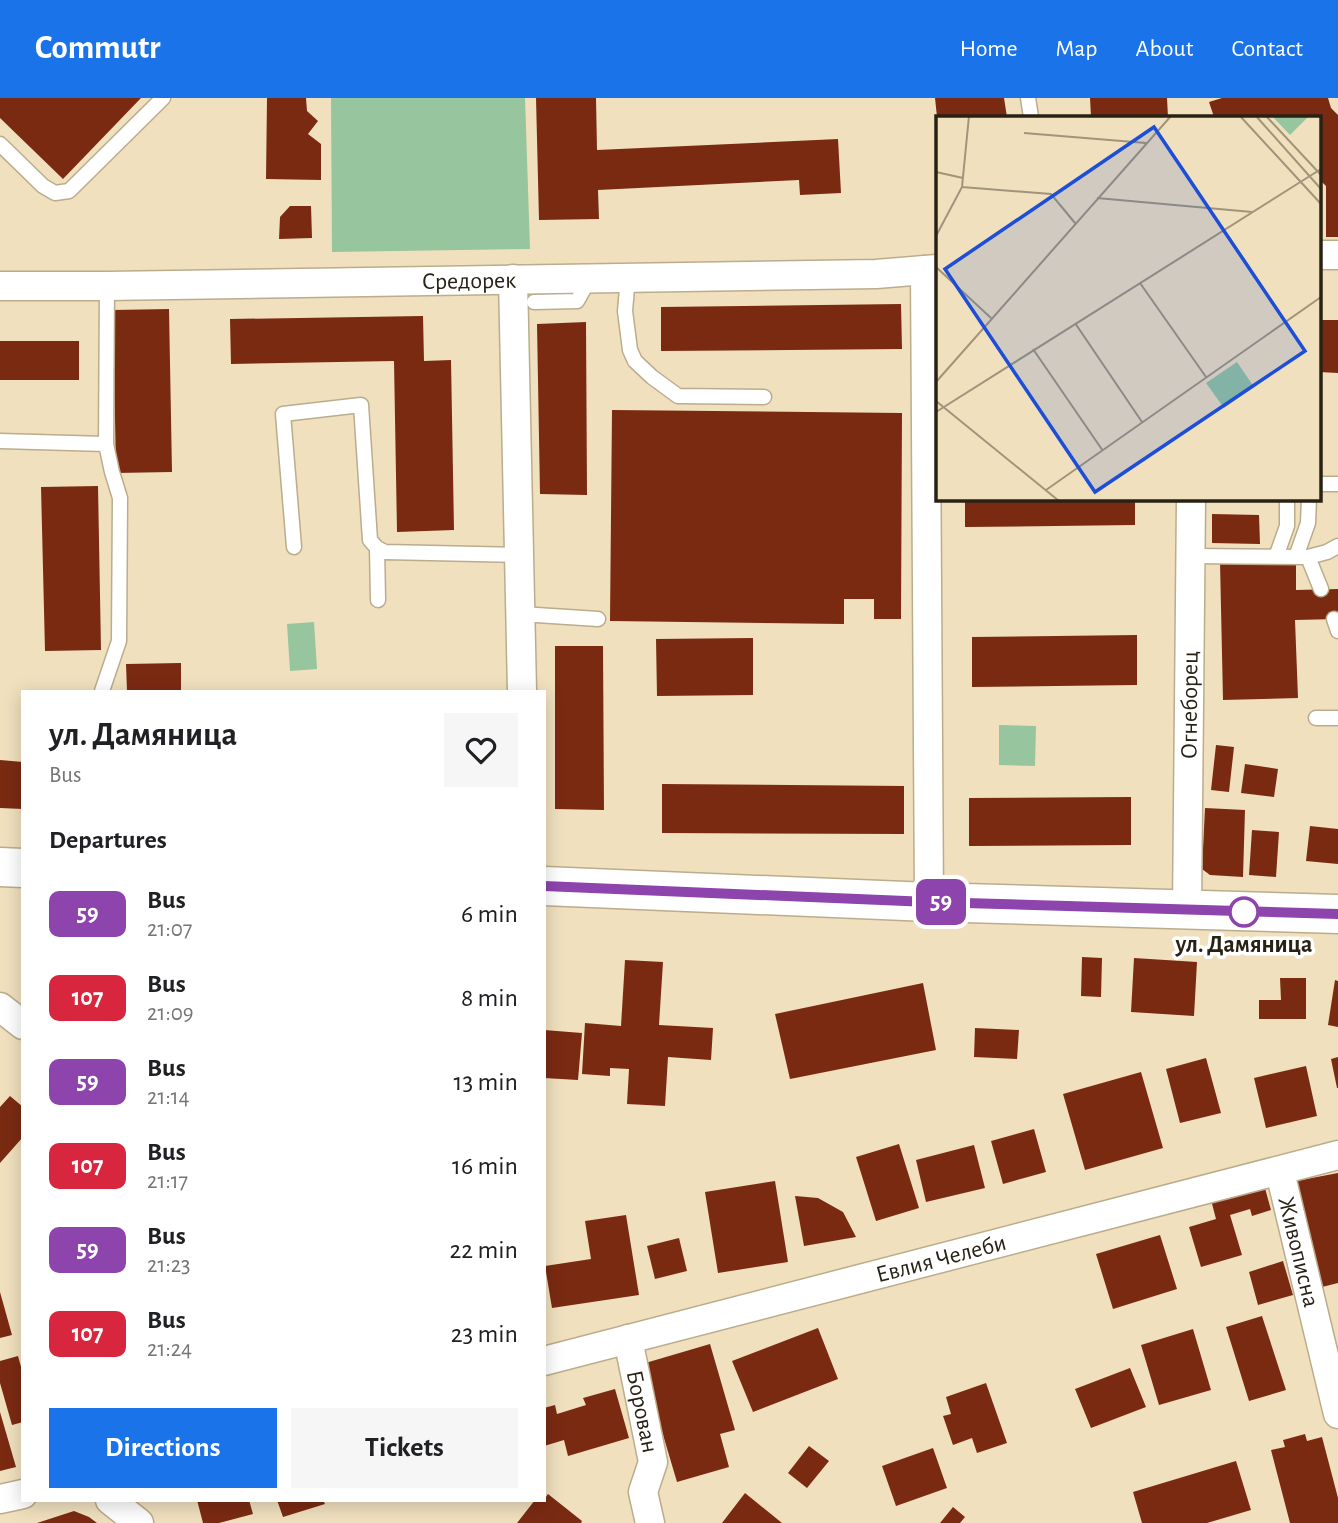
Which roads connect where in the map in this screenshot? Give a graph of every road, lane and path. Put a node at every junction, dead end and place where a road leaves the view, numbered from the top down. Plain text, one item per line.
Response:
1 (163, 98) edge
2 (1028, 98) edge
3 (1031, 116) edge
4 (0, 144) edge
5 (1320, 255) edge
6 (1338, 255) edge
7 (931, 269) edge
8 (628, 277) junction
9 (590, 278) junction
10 (513, 279) junction
11 (0, 286) edge
12 (107, 286) junction
13 (534, 302) dead end
14 (764, 397) dead end
15 (0, 441) edge
16 (106, 444) junction
17 (1320, 484) edge
18 (1338, 484) edge
19 (1191, 500) edge
20 (1287, 500) edge
21 (1309, 500) edge
22 (1338, 546) edge
23 (294, 547) dead end
24 (377, 548) junction
25 (519, 555) junction
26 (1191, 556) junction
27 (1276, 557) junction
28 (1302, 557) junction
29 (1321, 589) dead end
30 (378, 600) dead end
31 (521, 614) junction
32 (598, 619) dead end
33 (102, 690) edge
34 (522, 690) edge
35 (1317, 718) dead end
36 (1338, 718) edge
37 (0, 867) edge
38 (21, 868) edge
39 (546, 886) edge
40 (929, 902) junction
41 (1188, 910) junction
42 (1338, 914) edge
43 (0, 1007) edge
44 (21, 1023) edge
45 (1338, 1155) edge
46 (1280, 1172) junction
47 (628, 1339) junction
48 (546, 1360) edge
49 (1338, 1414) edge
50 (21, 1494) edge
51 (0, 1499) edge
52 (113, 1502) edge
53 (139, 1523) edge
54 (650, 1523) edge

1 - 4 lane
2 - 3 lane
5 - 6 street
7 - 8 street, Средорек
7 - 40 street
8 - 9 street, Средорек
8 - 14 lane
9 - 10 street, Средорек
9 - 13 lane
10 - 12 street, Средорек
10 - 25 street
11 - 12 street, Средорек
12 - 16 lane
15 - 16 lane
16 - 33 lane
17 - 18 lane
19 - 26 street, Огнеборец
20 - 27 lane
21 - 28 lane
22 - 28 lane
23 - 24 lane
24 - 25 lane
24 - 30 lane
25 - 31 street
26 - 27 lane
26 - 41 street, Огнеборец
27 - 28 lane
28 - 29 lane
31 - 32 lane
31 - 34 street
35 - 36 lane
37 - 38 street
39 - 40 street
40 - 41 street
41 - 42 street
43 - 44 street
45 - 46 street, Евлия Челеби
46 - 47 street, Евлия Челеби
46 - 49 street, Живописна
47 - 48 street, Евлия Челеби
47 - 54 street, Борован
50 - 51 street
52 - 53 street

